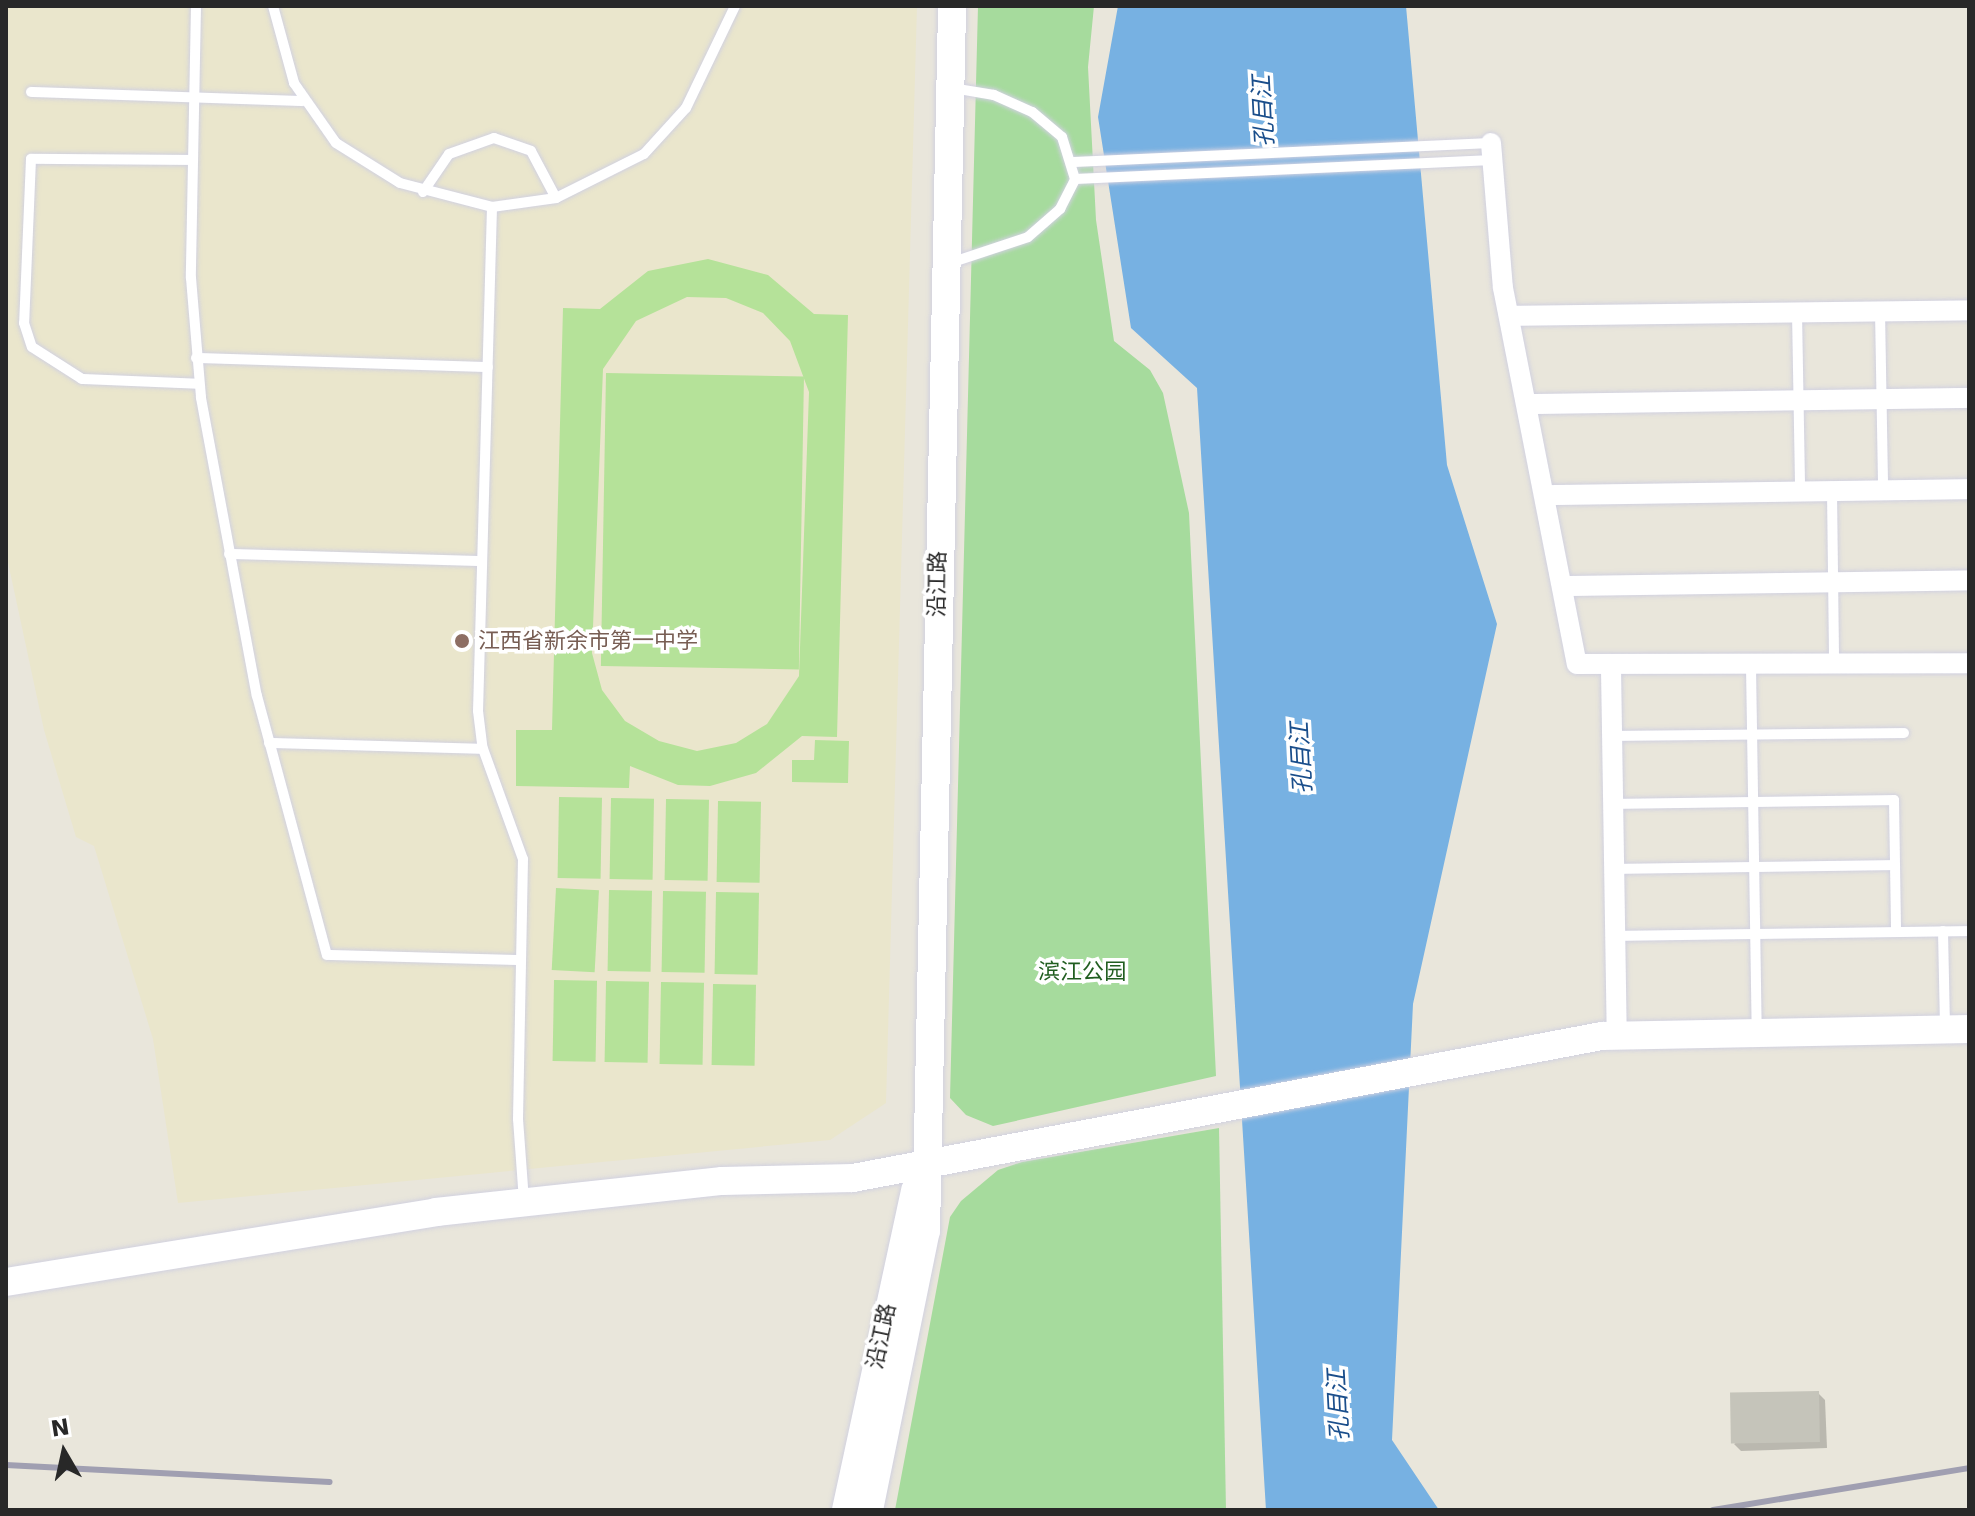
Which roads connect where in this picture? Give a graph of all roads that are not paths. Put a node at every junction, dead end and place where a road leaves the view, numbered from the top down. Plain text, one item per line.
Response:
1 (196, 6) edge
2 (273, 6) edge
3 (735, 6) edge
4 (952, 6) edge
5 (950, 88) junction
6 (31, 92) dead end
7 (194, 97) junction
8 (303, 101) junction
9 (1492, 152) junction
10 (193, 160) junction
11 (1074, 162) junction
12 (1075, 179) junction
13 (423, 192) junction
14 (556, 198) junction
15 (492, 207) junction
16 (945, 265) junction
17 (1969, 310) edge
18 (1880, 311) junction
19 (1797, 312) junction
20 (1509, 316) junction
21 (196, 358) junction
22 (488, 367) junction
23 (199, 384) junction
24 (1969, 398) edge
25 (1882, 399) junction
26 (1798, 400) junction
27 (1528, 404) junction
28 (1969, 489) edge
29 (1883, 490) junction
30 (1800, 491) junction
31 (1832, 491) junction
32 (1549, 495) junction
33 (229, 554) junction
34 (482, 561) junction
35 (1969, 580) edge
36 (1833, 582) junction
37 (1562, 586) junction
38 (1969, 663) edge
39 (1834, 665) junction
40 (1751, 666) junction
41 (1611, 668) junction
42 (1904, 733) dead end
43 (1752, 734) junction
44 (1612, 736) junction
45 (269, 743) junction
46 (483, 749) junction
47 (1754, 802) junction
48 (1613, 804) junction
49 (1895, 865) junction
50 (1755, 867) junction
51 (1614, 869) junction
52 (1943, 931) junction
53 (1969, 931) edge
54 (1896, 932) junction
55 (1756, 934) junction
56 (1615, 936) junction
57 (521, 960) junction
58 (1957, 1029) edge
59 (1757, 1031) junction
60 (1617, 1035) junction
61 (922, 1162) junction
62 (525, 1202) junction
63 (6, 1282) edge
64 (846, 1510) edge
65 (869, 1510) edge

1 - 7 lane
2 - 8 lane
3 - 14 lane
4 - 5 street, 沿江路
5 - 11 lane
5 - 16 street, 沿江路
6 - 7 lane
7 - 8 lane
7 - 10 lane
8 - 13 lane
9 - 11 lane
9 - 12 lane
9 - 20 street
10 - 21 lane
10 - 23 lane
11 - 12 lane
12 - 16 lane
13 - 14 lane
13 - 15 lane
14 - 15 lane
15 - 22 lane
16 - 61 street, 沿江路
17 - 18 street
18 - 19 street
18 - 25 lane
19 - 20 street
19 - 26 lane
20 - 27 street
21 - 22 lane
21 - 23 lane
22 - 34 lane
23 - 33 lane
24 - 25 street
25 - 26 street
25 - 29 lane
26 - 27 street
26 - 30 lane
27 - 32 street
28 - 29 street
29 - 31 street
30 - 31 street
30 - 32 street
31 - 36 lane
32 - 37 street
33 - 34 lane
33 - 45 lane
34 - 46 lane
35 - 36 street
36 - 37 street
36 - 39 lane
37 - 41 street
38 - 39 street
39 - 40 street
40 - 41 street
40 - 43 lane
41 - 44 street
42 - 43 lane
43 - 44 lane
43 - 47 lane
44 - 48 street
45 - 46 lane
45 - 57 lane
46 - 57 lane
47 - 48 lane
47 - 49 lane
47 - 50 lane
48 - 51 street
49 - 50 lane
49 - 54 lane
50 - 51 lane
50 - 55 lane
51 - 56 street
52 - 53 lane
52 - 54 lane
52 - 58 lane
54 - 55 lane
55 - 56 lane
55 - 59 lane
56 - 60 street
57 - 62 lane
58 - 59 street
59 - 60 street
60 - 61 street
61 - 62 street
61 - 64 street, 沿江路
61 - 65 street, 沿江路
62 - 63 street

